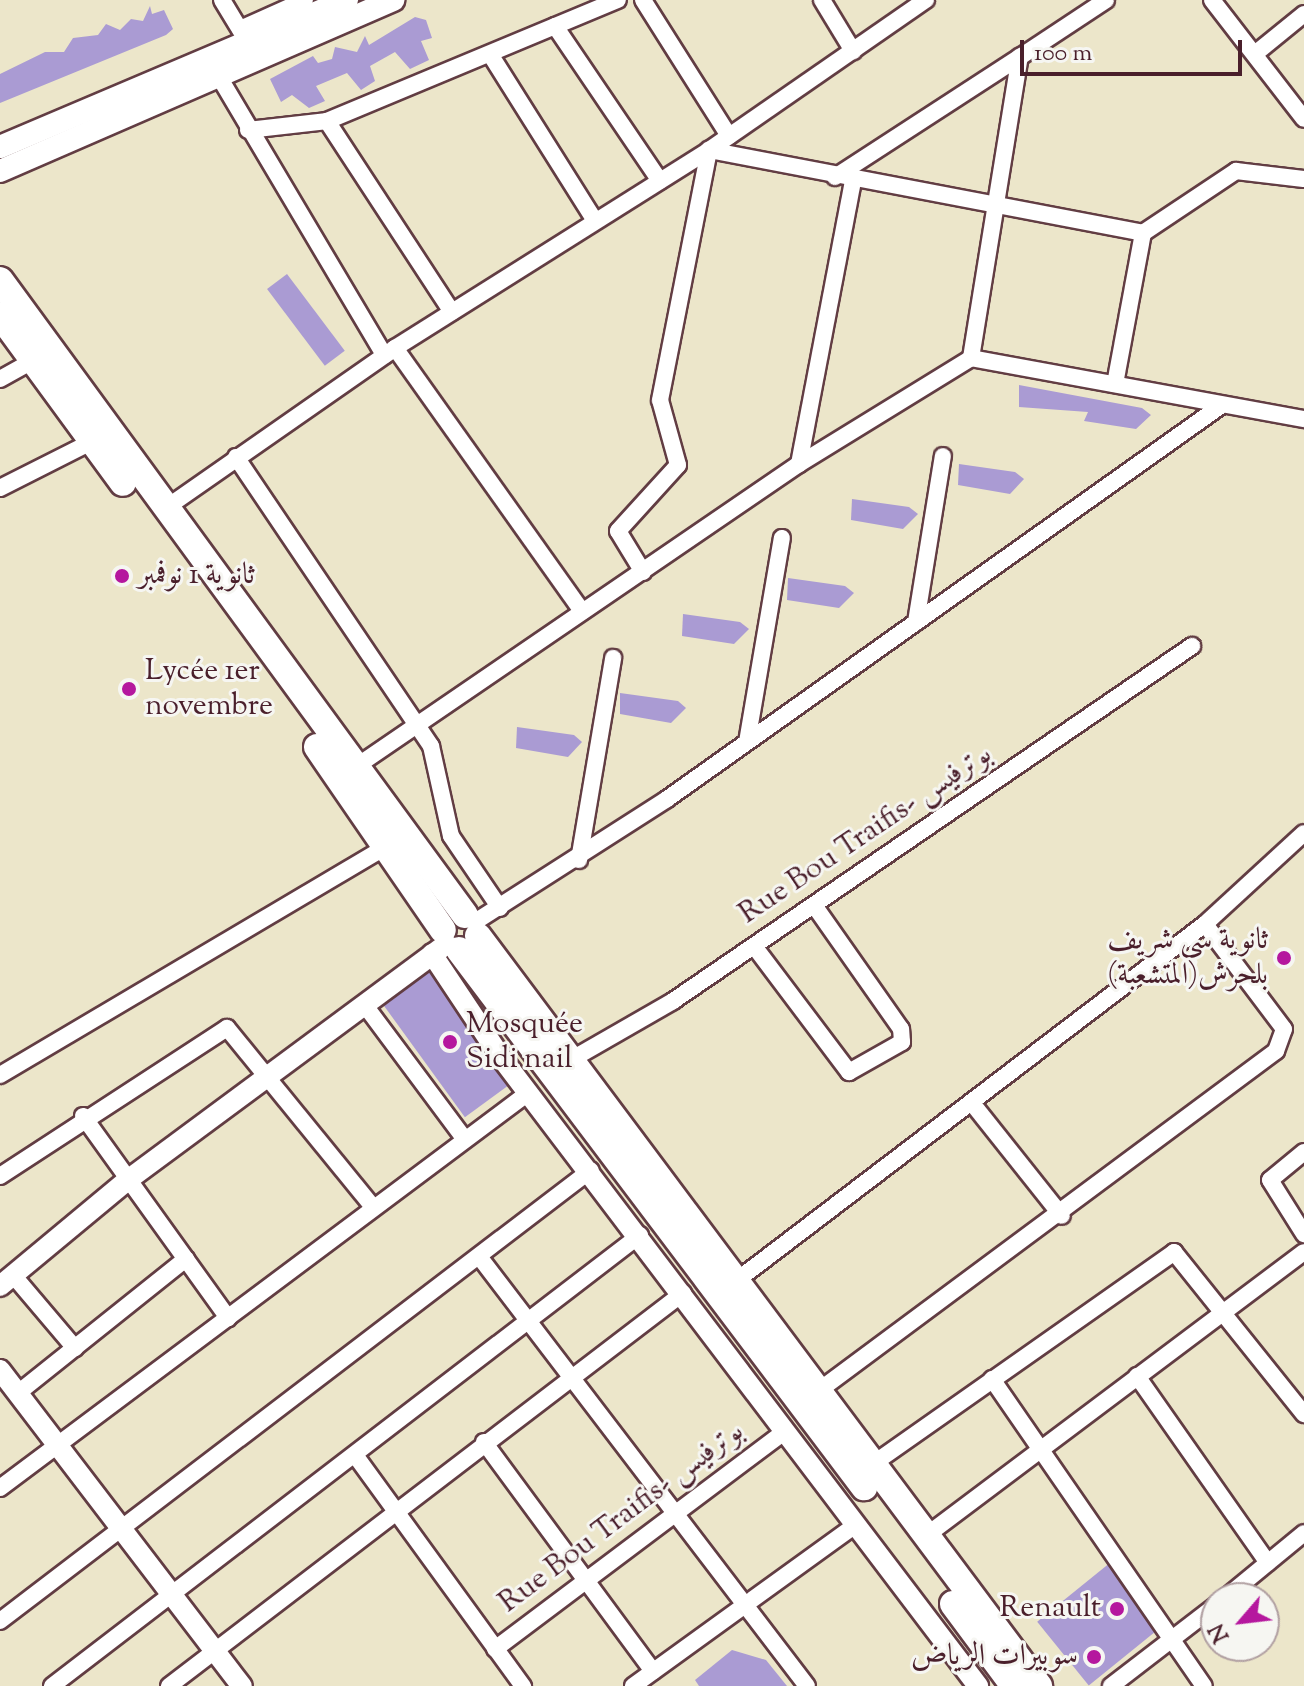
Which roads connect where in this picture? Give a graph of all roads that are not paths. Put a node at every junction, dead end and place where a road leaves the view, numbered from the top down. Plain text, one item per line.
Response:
1 (222, 0) edge
2 (305, 0) edge
3 (347, 0) edge
4 (393, 0) edge
5 (618, 0) edge
6 (643, 0) edge
7 (822, 0) edge
8 (926, 0) edge
9 (1106, 0) edge
10 (1212, 0) edge
11 (1304, 14) edge
12 (555, 26) junction
13 (244, 36) junction
14 (853, 51) junction
15 (1256, 53) junction
16 (490, 54) junction
17 (1020, 57) junction
18 (218, 75) junction
19 (1304, 119) edge
20 (327, 121) junction
21 (248, 130) junction
22 (729, 136) junction
23 (0, 147) edge
24 (709, 150) junction
25 (0, 171) edge
26 (835, 177) junction
27 (1304, 179) edge
28 (660, 181) junction
29 (853, 181) junction
30 (996, 209) junction
31 (595, 221) junction
32 (1143, 233) junction
33 (0, 280) edge
34 (452, 312) junction
35 (0, 315) edge
36 (389, 351) junction
37 (971, 358) junction
38 (33, 361) junction
39 (0, 379) edge
40 (1115, 384) junction
41 (1219, 407) junction
42 (1304, 419) edge
43 (93, 441) junction
44 (943, 456) dead end
45 (236, 457) junction
46 (799, 464) junction
47 (0, 488) edge
48 (163, 510) junction
49 (782, 538) dead end
50 (643, 572) junction
51 (582, 611) junction
52 (916, 622) junction
53 (1192, 646) dead end
54 (613, 658) dead end
55 (419, 726) junction
56 (747, 742) junction
57 (354, 768) junction
58 (1304, 833) edge
59 (385, 847) junction
60 (579, 860) junction
61 (814, 905) junction
62 (500, 908) junction
63 (1205, 924) junction
64 (457, 936) junction
65 (754, 946) junction
66 (364, 1004) junction
67 (567, 1062) junction
68 (271, 1073) junction
69 (0, 1075) edge
70 (528, 1093) junction
71 (972, 1103) junction
72 (83, 1116) junction
73 (463, 1137) junction
74 (1304, 1152) edge
75 (591, 1170) junction
76 (0, 1176) edge
77 (129, 1179) junction
78 (373, 1207) junction
79 (1062, 1216) junction
80 (1304, 1234) edge
81 (640, 1235) junction
82 (1304, 1252) edge
83 (186, 1259) junction
84 (481, 1259) junction
85 (6, 1280) edge
86 (736, 1281) junction
87 (683, 1293) junction
88 (1224, 1311) junction
89 (228, 1318) junction
90 (530, 1324) junction
91 (75, 1348) junction
92 (0, 1370) edge
93 (571, 1373) junction
94 (1137, 1376) junction
95 (992, 1379) junction
96 (817, 1392) junction
97 (18, 1393) junction
98 (1304, 1414) edge
99 (784, 1432) junction
100 (484, 1442) junction
101 (59, 1446) junction
102 (1044, 1450) junction
103 (355, 1455) junction
104 (870, 1466) junction
105 (0, 1488) edge
106 (676, 1509) junction
107 (395, 1513) junction
108 (854, 1526) junction
109 (120, 1529) junction
110 (1304, 1533) edge
111 (923, 1538) junction
112 (1268, 1563) junction
113 (585, 1579) junction
114 (1245, 1582) edge
115 (172, 1598) junction
116 (743, 1603) junction
117 (1200, 1618) edge
118 (0, 1621) edge
119 (1175, 1638) junction
120 (495, 1649) junction
121 (214, 1651) junction
122 (653, 1671) junction
123 (52, 1686) edge
124 (169, 1686) edge
125 (242, 1686) edge
126 (523, 1686) edge
127 (633, 1686) edge
128 (807, 1686) edge
129 (978, 1686) edge
130 (1014, 1686) edge
131 (1039, 1686) edge
132 (1111, 1686) edge
133 (1204, 1686) edge

1 - 13 street
2 - 13 street
3 - 13 main road
4 - 18 main road
5 - 12 street
6 - 22 street
7 - 14 street
8 - 14 street
9 - 17 street
10 - 15 street
11 - 15 street
12 - 16 street
12 - 28 street
13 - 23 main road
14 - 22 street
15 - 19 street
16 - 20 street
16 - 31 street
17 - 26 street
17 - 30 street
18 - 21 street
18 - 25 main road
20 - 21 street
20 - 34 street
21 - 36 street
22 - 24 street
24 - 26 street
24 - 28 street
24 - 50 street
26 - 29 street
27 - 32 street
28 - 31 street
29 - 30 street
29 - 46 street
30 - 32 street
30 - 37 street
31 - 34 street
32 - 40 street
33 - 48 highway
34 - 36 street
35 - 38 highway
36 - 45 street
36 - 51 street
37 - 40 street
37 - 46 street
38 - 39 street
38 - 43 highway
40 - 41 street
41 - 42 street
41 - 52 street
43 - 47 street
43 - 59 highway
44 - 52 street
45 - 48 street
45 - 55 street
46 - 50 street
48 - 57 highway
49 - 56 street
50 - 51 street
51 - 55 street
52 - 56 street
53 - 61 street, Rue Bou Traifis- بوترفيس
54 - 60 street
55 - 57 street
55 - 62 street
56 - 60 street
57 - 64 highway
58 - 63 street
59 - 64 highway
59 - 69 street
60 - 62 street
61 - 65 street, Rue Bou Traifis- بوترفيس
61 - 65 street
62 - 64 street
63 - 71 street
63 - 79 street
64 - 66 street
64 - 67 highway
64 - 70 street
64 - 130 highway
65 - 67 street, Rue Bou Traifis- بوترفيس
66 - 68 street
66 - 73 street
67 - 86 highway
68 - 72 street
68 - 77 street
68 - 78 street
70 - 73 street
70 - 75 street
71 - 79 street
71 - 86 street
72 - 76 street
72 - 77 street
73 - 78 street
74 - 80 street
75 - 81 street
75 - 84 street
77 - 83 street
77 - 85 street
78 - 89 street
79 - 96 street
81 - 87 street
81 - 90 street
82 - 88 street
83 - 89 street
83 - 91 street
84 - 90 street
84 - 109 street
85 - 91 street
86 - 96 highway
87 - 93 street
87 - 99 street
88 - 94 street
88 - 95 street
88 - 98 street
89 - 101 street
90 - 93 street
90 - 103 street
91 - 97 street
92 - 97 street
93 - 100 street
93 - 106 street
94 - 102 street
94 - 112 street
95 - 102 street
95 - 104 street
96 - 104 highway
97 - 101 street
99 - 106 street, Rue Bou Traifis- بوترفيس
99 - 108 street
100 - 107 street
100 - 113 street
101 - 105 street
101 - 109 street
102 - 111 street
102 - 119 street
103 - 107 street
103 - 115 street
104 - 111 highway
106 - 113 street, Rue Bou Traifis- بوترفيس
106 - 116 street
107 - 120 street
107 - 121 street
108 - 116 street
108 - 129 street
109 - 115 street
109 - 118 street
110 - 112 street
111 - 131 highway
112 - 114 street
113 - 120 street, Rue Bou Traifis- بوترفيس
113 - 122 street
115 - 121 street
115 - 123 street
116 - 122 street
116 - 128 street
117 - 119 street
119 - 132 street
119 - 133 street
120 - 126 street
121 - 124 street
121 - 125 street
122 - 127 street

